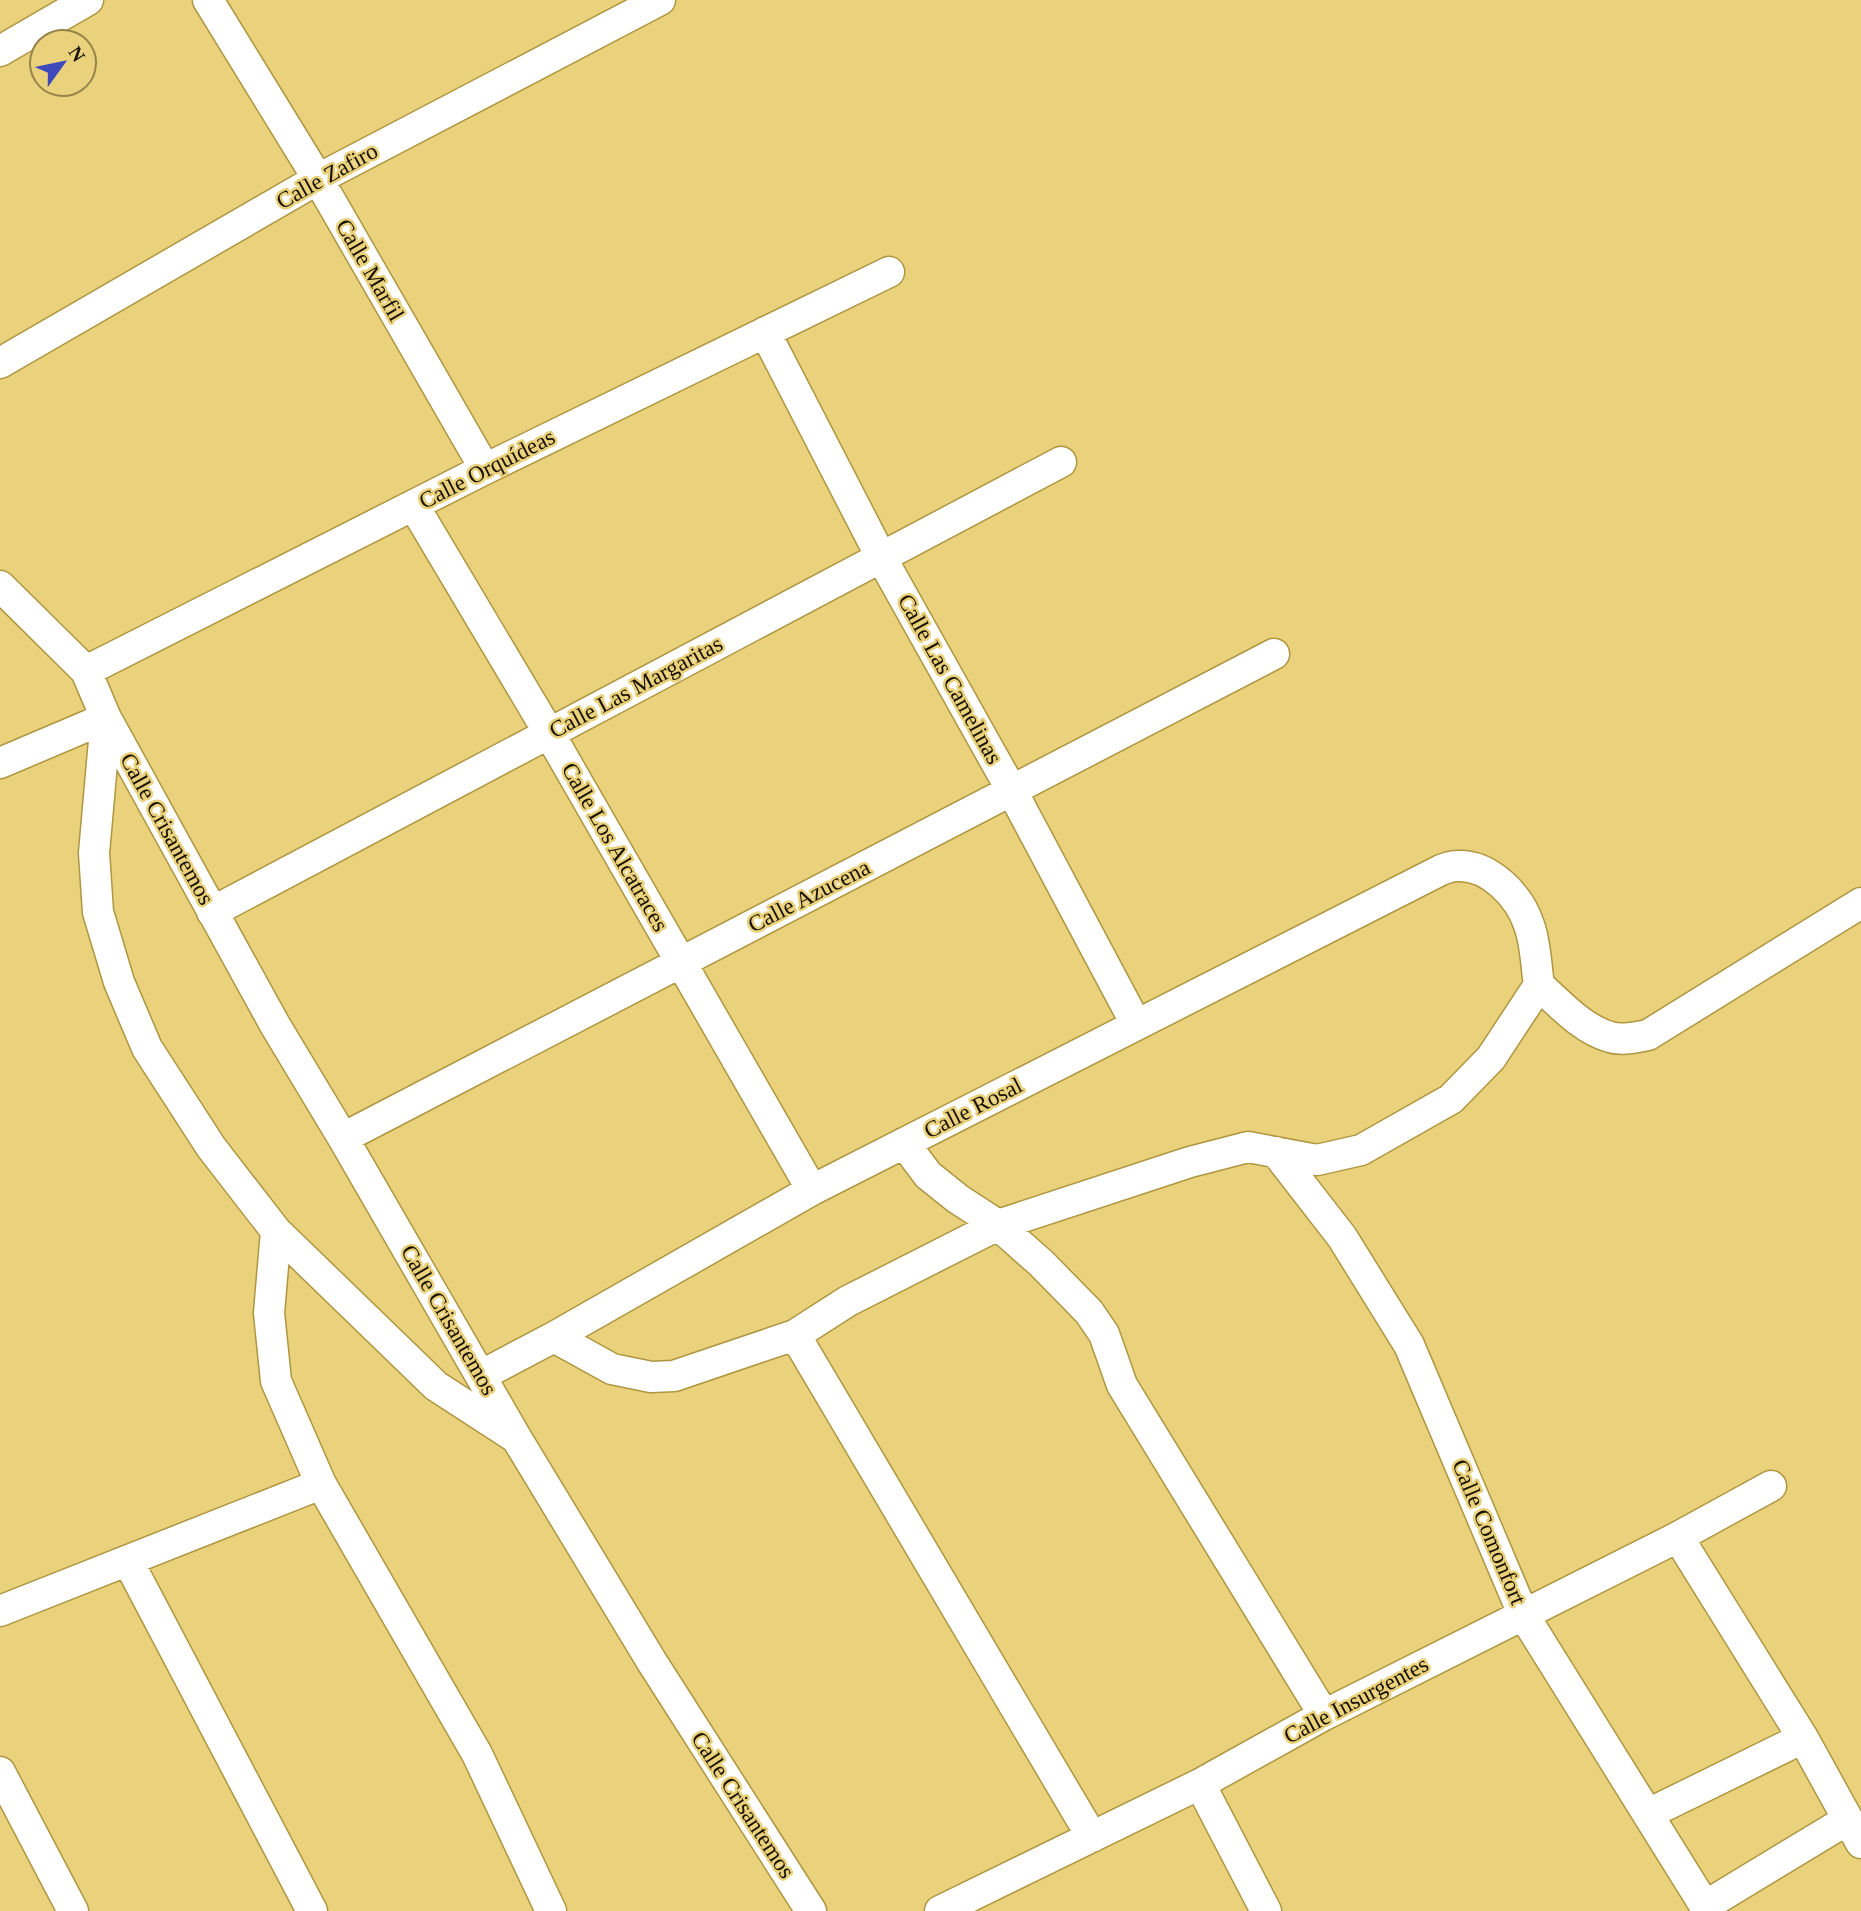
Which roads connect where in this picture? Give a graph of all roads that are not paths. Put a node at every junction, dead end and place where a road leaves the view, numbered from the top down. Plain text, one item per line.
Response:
1 (88, 0) edge
2 (208, 0) edge
3 (660, 0) edge
4 (0, 51) edge
5 (318, 180) junction
6 (889, 272) dead end
7 (765, 332) junction
8 (0, 363) edge
9 (1061, 462) dead end
10 (485, 469) junction
11 (414, 506) junction
12 (881, 557) junction
13 (0, 586) edge
14 (1274, 654) dead end
15 (86, 671) junction
16 (106, 718) junction
17 (549, 733) junction
18 (0, 763) edge
19 (1012, 791) junction
20 (1861, 903) edge
21 (212, 912) junction
22 (682, 963) junction
23 (1539, 985) junction
24 (1136, 1024) junction
25 (343, 1138) junction
26 (904, 1143) junction
27 (1276, 1152) junction
28 (811, 1191) junction
29 (998, 1225) junction
30 (276, 1231) junction
31 (794, 1335) junction
32 (554, 1336) junction
33 (482, 1375) junction
34 (517, 1439) junction
35 (321, 1483) junction
36 (1771, 1486) dead end
37 (1678, 1537) junction
38 (128, 1562) junction
39 (0, 1611) edge
40 (1523, 1614) junction
41 (1324, 1715) junction
42 (1804, 1738) junction
43 (0, 1773) edge
44 (1200, 1784) junction
45 (1648, 1814) junction
46 (1854, 1831) edge
47 (1092, 1837) junction
48 (1707, 1909) edge
49 (73, 1911) edge
50 (312, 1911) edge
51 (551, 1911) edge
52 (811, 1911) edge
53 (940, 1911) edge
54 (1266, 1911) edge

1 - 4 street
2 - 5 street, Calle Marfil
3 - 5 street, Calle Zafiro
5 - 8 street, Calle Zafiro
5 - 10 street, Calle Marfil
6 - 7 street, Calle Orquídeas
7 - 10 street, Calle Orquídeas
7 - 12 street, Calle Las Camelinas
9 - 12 street, Calle Las Margaritas
10 - 11 street, Calle Orquídeas
11 - 15 street, Calle Orquídeas
11 - 17 street, Calle Los Alcatraces
12 - 17 street, Calle Las Margaritas
12 - 19 street, Calle Las Camelinas
13 - 15 street
14 - 19 street, Calle Azucena
15 - 16 street, Calle Crisantemos
16 - 18 street
16 - 21 street, Calle Crisantemos
16 - 30 street
17 - 21 street, Calle Las Margaritas
17 - 22 street, Calle Los Alcatraces
19 - 22 street, Calle Azucena
19 - 24 street, Calle Las Camelinas
20 - 23 street
21 - 25 street, Calle Crisantemos
22 - 25 street, Calle Azucena
22 - 28 street, Calle Los Alcatraces
23 - 24 street, Calle Rosal
23 - 27 street
24 - 26 street, Calle Rosal
25 - 33 street, Calle Crisantemos
26 - 28 street, Calle Rosal
26 - 29 street
27 - 29 street
27 - 40 street, Calle Comonfort
28 - 32 street, Calle Rosal
29 - 31 street
29 - 41 street
30 - 34 street
30 - 35 street
31 - 32 street
31 - 47 street
32 - 33 street, Calle Rosal
33 - 34 street, Calle Crisantemos
34 - 52 street, Calle Crisantemos
35 - 38 street
35 - 51 street
36 - 37 street, Calle Insurgentes
37 - 40 street, Calle Insurgentes
37 - 42 street
38 - 39 street
38 - 50 street
40 - 41 street, Calle Insurgentes
40 - 45 street, Calle Comonfort
41 - 44 street, Calle Insurgentes
42 - 45 street
42 - 46 street
43 - 49 street
44 - 47 street, Calle Insurgentes
44 - 54 street
45 - 48 street, Calle Comonfort
46 - 48 street
47 - 53 street, Calle Insurgentes

